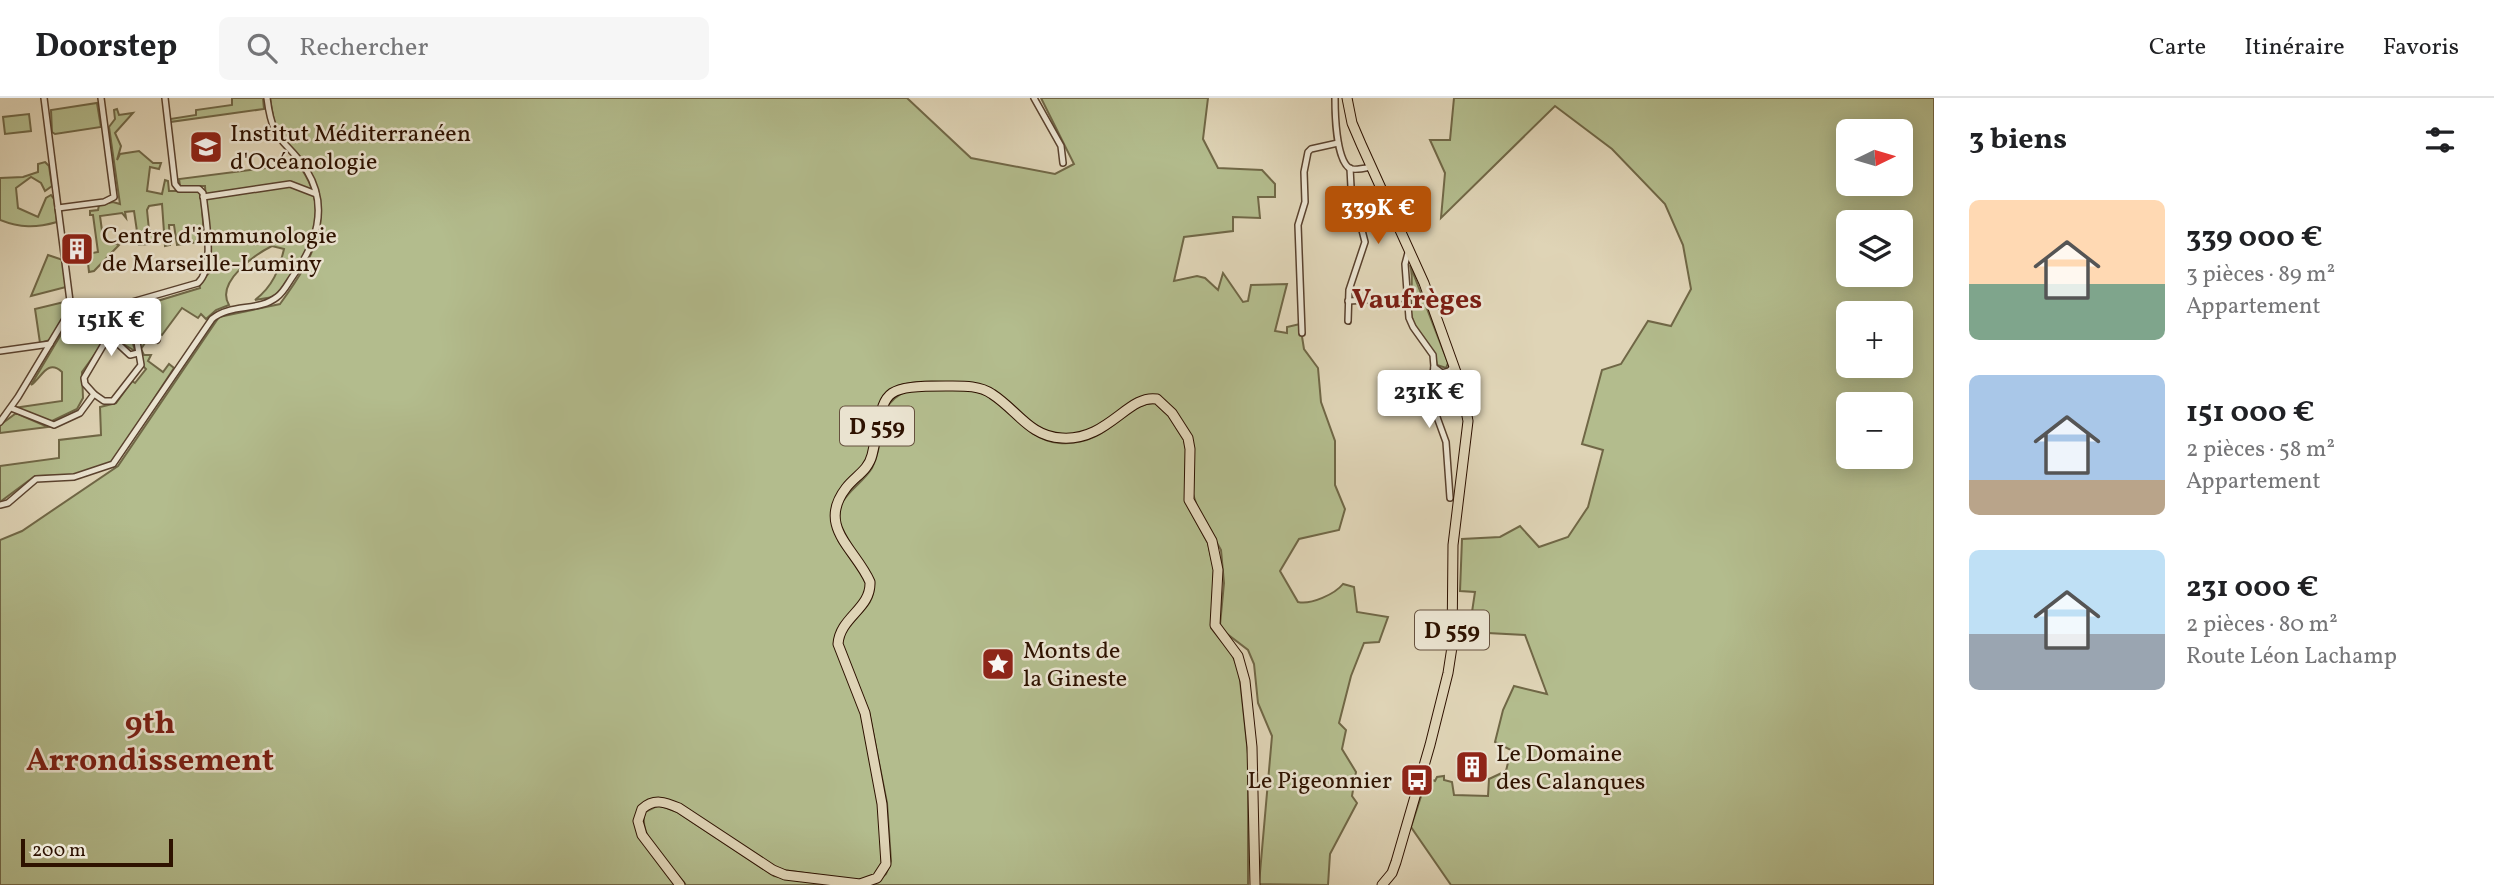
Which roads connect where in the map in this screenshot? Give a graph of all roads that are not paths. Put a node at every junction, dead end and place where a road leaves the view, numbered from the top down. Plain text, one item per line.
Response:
1 (44, 98) edge
2 (101, 98) edge
3 (165, 98) edge
4 (267, 98) edge
5 (1034, 98) edge
6 (1335, 98) edge
7 (1347, 98) edge
8 (1338, 143) junction
9 (1063, 163) dead end
10 (1371, 167) junction
11 (1350, 168) junction
12 (316, 194) junction
13 (203, 197) junction
14 (58, 208) junction
15 (1409, 249) junction
16 (1407, 298) junction
17 (1348, 301) junction
18 (69, 315) junction
19 (1348, 321) dead end
20 (1302, 334) dead end
21 (157, 340) dead end
22 (50, 344) junction
23 (0, 351) edge
24 (138, 353) junction
25 (1454, 366) junction
26 (1434, 367) junction
27 (94, 394) junction
28 (11, 408) junction
29 (0, 422) edge
30 (1450, 498) dead end
31 (0, 505) edge
32 (680, 885) edge
33 (1255, 885) edge
34 (1382, 885) edge

1 - 14 street
2 - 14 street
3 - 13 street
4 - 12 street
5 - 9 street
6 - 8 street
7 - 10 main road, D 559
8 - 11 street
8 - 20 street
10 - 11 street
10 - 15 main road, D 559
11 - 17 street
12 - 13 street
12 - 31 street
13 - 18 street
14 - 18 street
15 - 16 street
15 - 25 main road, D 559
16 - 17 street
16 - 26 street
17 - 19 street
18 - 22 street
21 - 24 street
22 - 23 street
22 - 28 street
24 - 27 street
24 - 27 street
25 - 26 street
25 - 34 main road, D 559
26 - 30 street
27 - 28 street
28 - 29 street
32 - 33 main road, D 559

